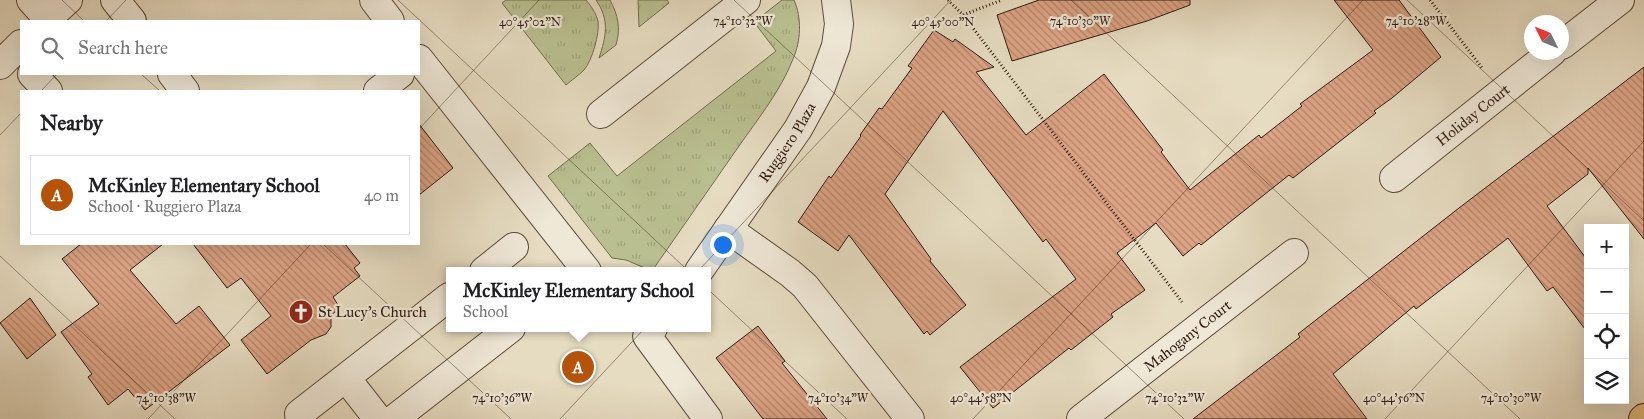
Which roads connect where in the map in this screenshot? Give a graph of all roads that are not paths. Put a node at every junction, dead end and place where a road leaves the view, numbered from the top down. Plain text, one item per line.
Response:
1 (68, 0) edge
2 (115, 0) edge
3 (374, 0) edge
4 (746, 0) edge
5 (836, 0) edge
6 (1620, 0) edge
7 (41, 13) edge
8 (131, 20) edge
9 (389, 20) edge
10 (1569, 40) edge
11 (420, 60) edge
12 (1542, 60) edge
13 (33, 75) edge
14 (173, 75) edge
15 (399, 75) edge
16 (47, 90) edge
17 (184, 90) edge
18 (379, 90) edge
19 (601, 114) dead end
20 (1394, 178) dead end
21 (728, 229) junction
22 (514, 247) dead end
23 (1294, 253) dead end
24 (489, 267) edge
25 (584, 267) edge
26 (702, 267) edge
27 (446, 299) edge
28 (506, 332) edge
29 (650, 332) edge
30 (346, 378) junction
31 (299, 414) dead end
32 (378, 419) edge
33 (394, 419) edge
34 (708, 419) edge
35 (910, 419) edge
36 (1081, 419) edge

1 - 7 street
2 - 8 street
3 - 9 street
4 - 19 street
5 - 21 street, Ruggiero Plaza
6 - 10 street
11 - 25 street
12 - 20 street, Holiday Court
13 - 16 street
14 - 17 street
15 - 18 street
21 - 26 street, Ruggiero Plaza
21 - 35 street
22 - 24 street
23 - 36 street, Mahogany Court
27 - 30 street
28 - 33 street
29 - 34 street
30 - 31 street
30 - 32 street

